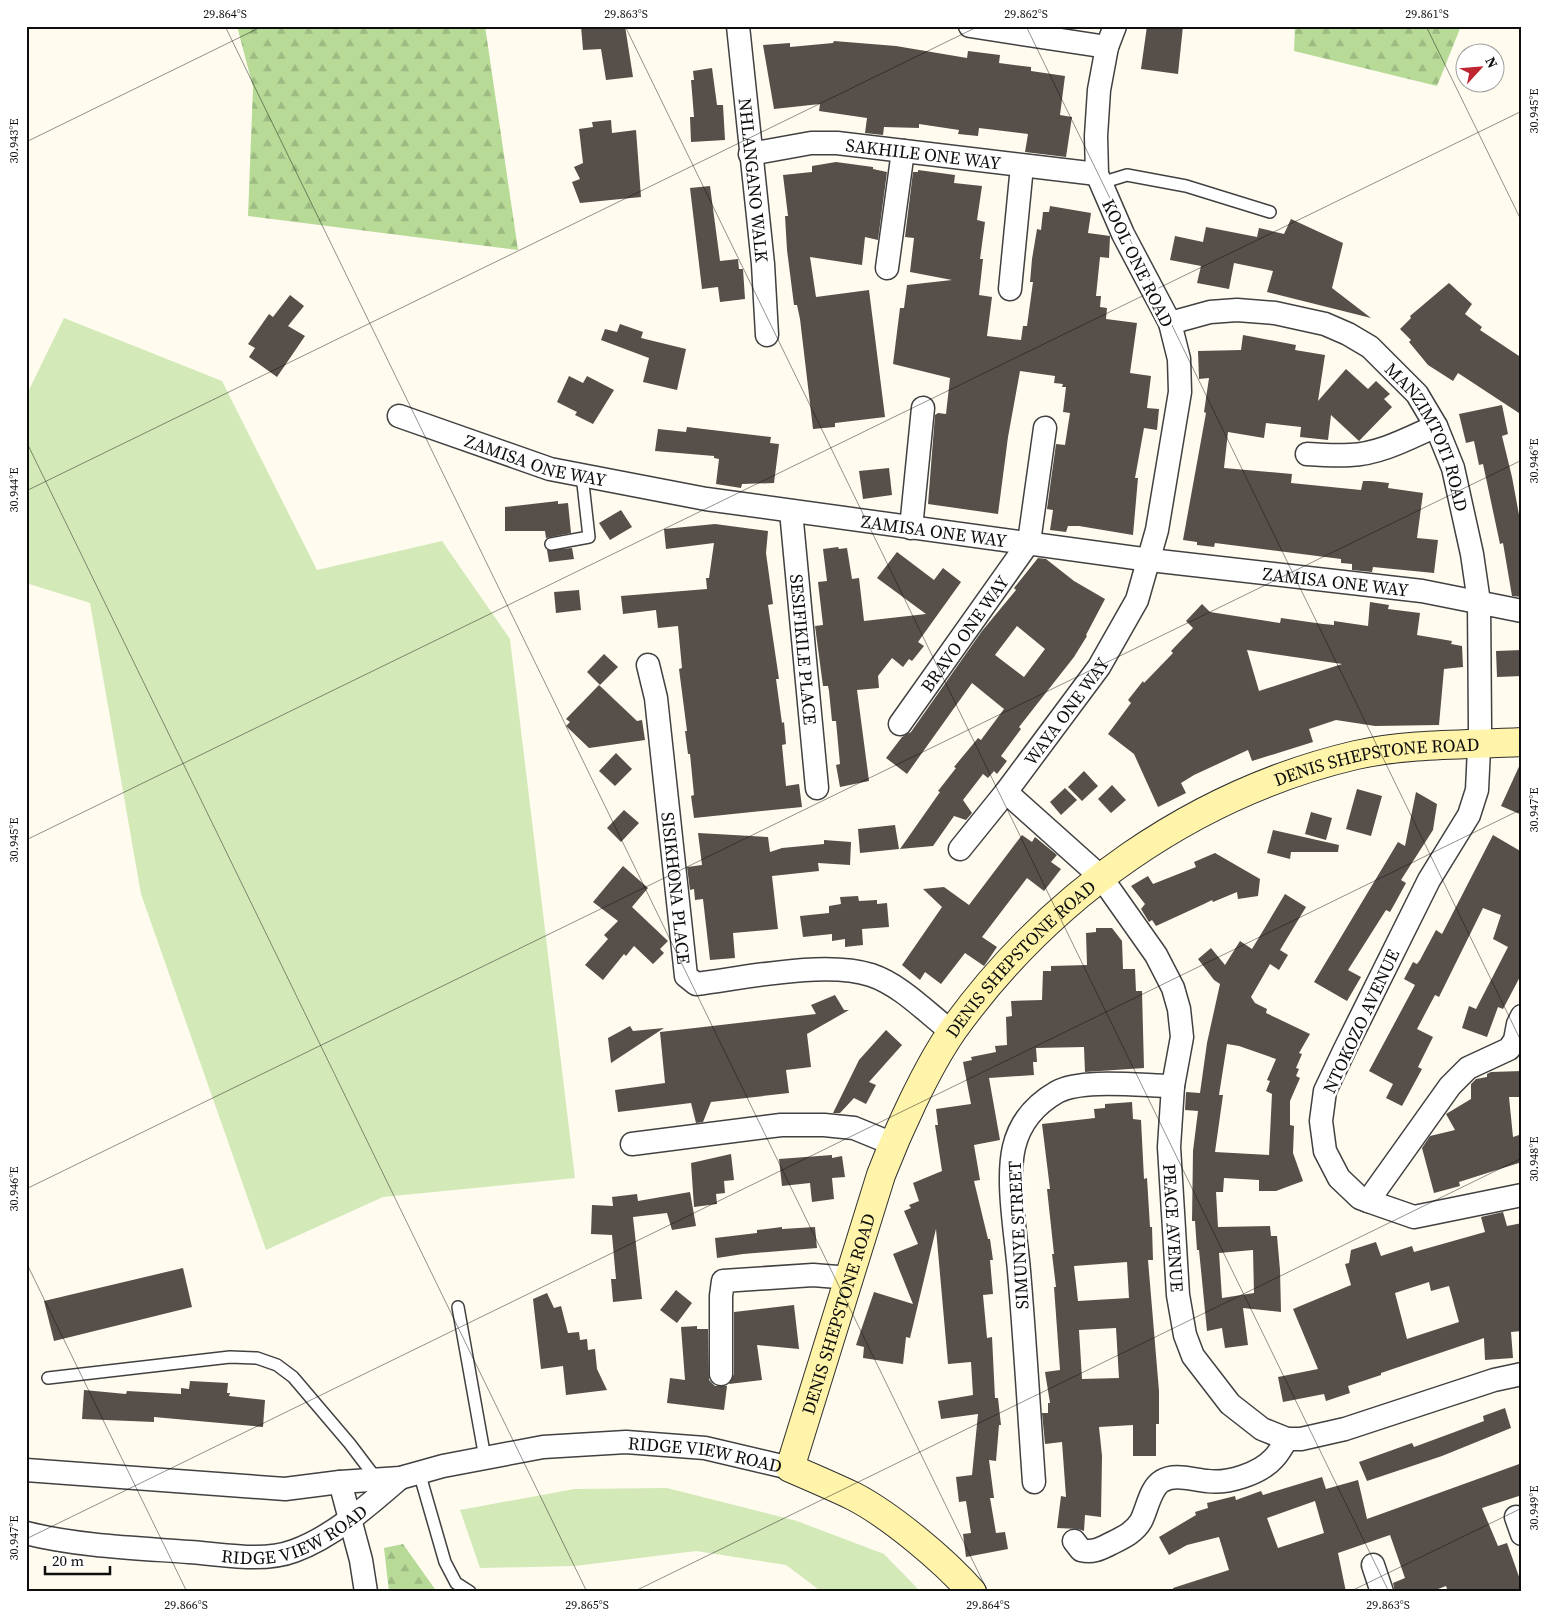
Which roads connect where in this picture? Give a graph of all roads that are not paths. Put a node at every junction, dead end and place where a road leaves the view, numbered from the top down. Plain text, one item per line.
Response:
1 (738, 26) edge
2 (970, 26) edge
3 (1111, 36) edge
4 (903, 151) junction
5 (750, 154) junction
6 (1022, 166) junction
7 (1099, 179) junction
8 (1270, 212) dead end
9 (887, 268) dead end
10 (1010, 289) dead end
11 (1170, 324) junction
12 (767, 335) dead end
13 (923, 408) dead end
14 (399, 416) dead end
15 (1436, 426) junction
16 (1045, 428) dead end
17 (1307, 454) dead end
18 (582, 475) junction
19 (791, 511) junction
20 (911, 528) junction
21 (1029, 542) junction
22 (551, 544) dead end
23 (1150, 560) junction
24 (1479, 602) junction
25 (1522, 611) edge
26 (648, 665) dead end
27 (900, 724) dead end
28 (1522, 742) edge
29 (1480, 744) junction
30 (817, 788) dead end
31 (1006, 792) junction
32 (960, 849) dead end
33 (1101, 877) junction
34 (1522, 1016) edge
35 (952, 1032) junction
36 (1173, 1086) junction
37 (632, 1144) dead end
38 (893, 1144) junction
39 (1522, 1195) edge
40 (1368, 1201) junction
41 (850, 1278) junction
42 (458, 1307) dead end
43 (721, 1374) dead end
44 (1522, 1374) edge
45 (48, 1378) dead end
46 (1287, 1439) junction
47 (485, 1458) junction
48 (790, 1468) junction
49 (26, 1470) edge
50 (395, 1480) junction
51 (340, 1482) junction
52 (1034, 1482) dead end
53 (350, 1519) junction
54 (26, 1533) edge
55 (1074, 1542) dead end
56 (1373, 1566) dead end
57 (366, 1592) edge
58 (470, 1592) edge
59 (972, 1592) edge
60 (1382, 1592) edge

1 - 5 street, NHLANGANO WALK
2 - 3 street
3 - 7 street, KOOL ONE ROAD
4 - 5 street, SAKHILE ONE WAY
4 - 6 street, SAKHILE ONE WAY
4 - 9 street
5 - 12 street, NHLANGANO WALK
6 - 7 street, SAKHILE ONE WAY
6 - 10 street
7 - 8 lane
7 - 11 street, KOOL ONE ROAD
11 - 15 street, MANZIMTOTI ROAD
11 - 23 street, KOOL ONE ROAD
13 - 20 street
14 - 18 street, ZAMISA ONE WAY
15 - 17 street
15 - 24 street, MANZIMTOTI ROAD
16 - 21 street
18 - 19 street, ZAMISA ONE WAY
18 - 22 lane
19 - 20 street, ZAMISA ONE WAY
19 - 30 street, SESIFIKILE PLACE
20 - 21 street, ZAMISA ONE WAY
21 - 23 street, ZAMISA ONE WAY
21 - 27 street, BRAVO ONE WAY
23 - 24 street, ZAMISA ONE WAY
23 - 31 street, WAYA ONE WAY
24 - 25 street, ZAMISA ONE WAY
24 - 29 street, MANZIMTOTI ROAD
26 - 35 street, SISIKHONA PLACE
28 - 29 street, DENIS SHEPSTONE ROAD
29 - 33 street, DENIS SHEPSTONE ROAD
29 - 40 street, NTOKOZO AVENUE
31 - 32 street, WAYA ONE WAY
31 - 33 street, PEACE AVENUE
33 - 35 street, DENIS SHEPSTONE ROAD
33 - 36 street, PEACE AVENUE
34 - 40 street
35 - 38 street, DENIS SHEPSTONE ROAD
36 - 46 street, PEACE AVENUE
36 - 52 street, SIMUNYE STREET
37 - 38 street
38 - 41 street, DENIS SHEPSTONE ROAD
39 - 40 street, NTOKOZO AVENUE
41 - 43 street
41 - 48 street, DENIS SHEPSTONE ROAD
42 - 47 lane
44 - 46 street, PEACE AVENUE
45 - 50 lane
46 - 55 street
47 - 48 street, RIDGE VIEW ROAD
47 - 50 street, RIDGE VIEW ROAD
48 - 59 street, RIDGE VIEW ROAD
49 - 51 street, RIDGE VIEW ROAD
50 - 51 street, RIDGE VIEW ROAD
50 - 53 street, RIDGE VIEW ROAD
50 - 58 lane
51 - 53 street
53 - 54 street, RIDGE VIEW ROAD
53 - 57 street
56 - 60 street

